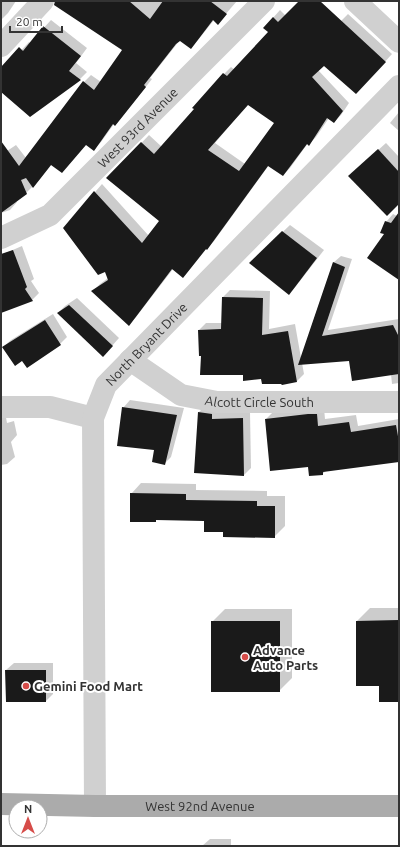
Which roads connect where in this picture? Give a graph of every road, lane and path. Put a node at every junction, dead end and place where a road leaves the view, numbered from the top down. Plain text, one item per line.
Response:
1 (43, 1) edge
2 (264, 1) edge
3 (355, 1) edge
4 (399, 42) edge
5 (1, 46) edge
6 (399, 86) edge
7 (1, 238) edge
8 (130, 360) junction
9 (399, 402) edge
10 (1, 407) edge
11 (94, 418) junction
12 (1, 804) edge
13 (95, 806) junction
14 (399, 806) edge

1 - 5 street
2 - 7 street, West 93rd Avenue
3 - 4 street
6 - 8 street, North Bryant Drive
8 - 9 street, Alcott Circle South
8 - 11 street, North Bryant Drive
10 - 11 street
11 - 13 street, North Bryant Drive
12 - 13 main road, West 92nd Avenue
13 - 14 main road, West 92nd Avenue

